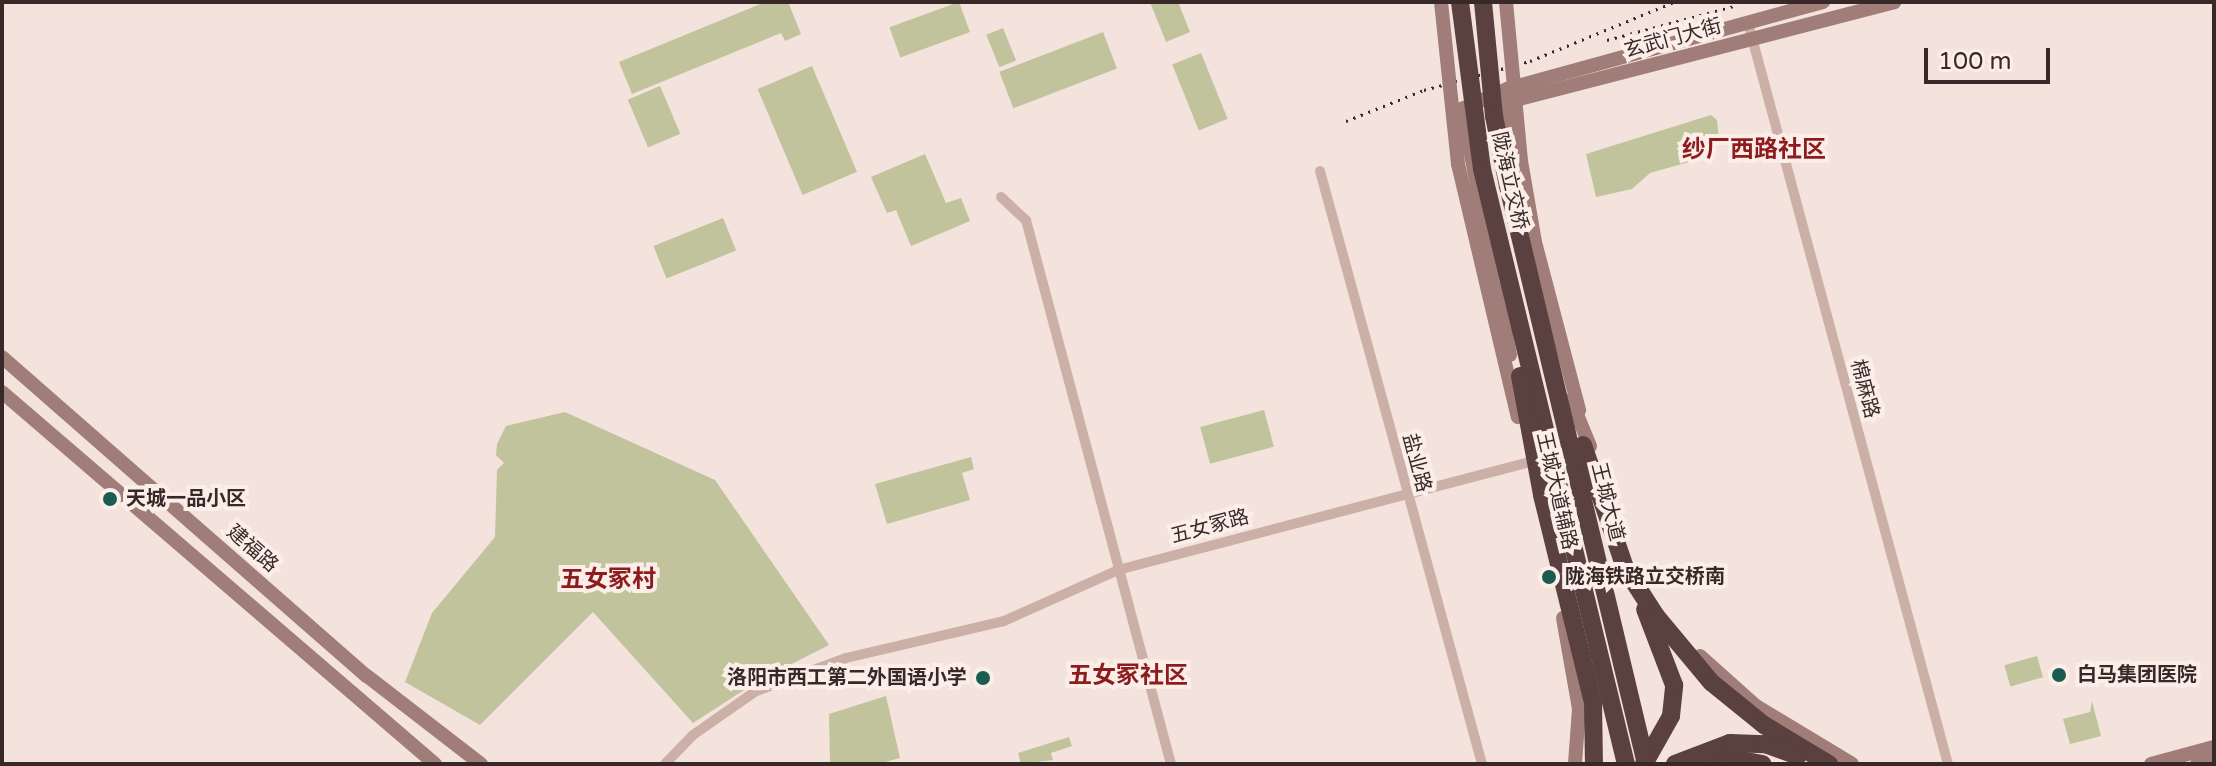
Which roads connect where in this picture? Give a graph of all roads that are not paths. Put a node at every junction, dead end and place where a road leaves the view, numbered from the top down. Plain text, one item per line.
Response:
1 (1441, 2) edge
2 (1460, 2) edge
3 (1483, 2) edge
4 (1506, 2) edge
5 (1823, 2) edge
6 (1894, 2) edge
7 (1748, 23) junction
8 (1752, 39) junction
9 (1482, 169) junction
10 (1320, 171) dead end
11 (1508, 186) junction
12 (1001, 197) dead end
13 (1523, 252) joint
14 (2, 357) edge
15 (2, 392) edge
16 (1590, 446) junction
17 (110, 451) junction
18 (1529, 462) junction
19 (94, 469) junction
20 (1405, 493) junction
21 (1625, 568) junction
22 (1118, 570) junction
23 (1790, 728) junction
24 (2214, 747) edge
25 (2214, 759) edge
26 (435, 764) edge
27 (481, 764) edge
28 (665, 764) edge
29 (1171, 764) edge
30 (1482, 764) edge
31 (1575, 764) edge
32 (1594, 764) edge
33 (1626, 764) edge
34 (1645, 764) edge
35 (1675, 764) edge
36 (1709, 764) edge
37 (1764, 764) edge
38 (1774, 764) edge
39 (1819, 764) edge
40 (1829, 764) edge
41 (1852, 764) edge
42 (1948, 764) edge
43 (2151, 764) edge
44 (2197, 764) edge

1 - 18 main road, 王城大道辅路, bridge
2 - 9 highway, 陇海立交桥, bridge
3 - 11 highway, 陇海立交桥, bridge
4 - 16 main road, 王城大道辅路, bridge
5 - 7 main road, 玄武门大街
6 - 8 main road, 玄武门大街
7 - 8 street, 棉麻路
7 - 18 main road, 玄武门大街
8 - 16 main road, 玄武门大街
8 - 42 street, 棉麻路
9 - 32 highway, bridge
9 - 33 highway, 陇海立交桥, bridge
10 - 20 street, 盐业路
11 - 13 highway, 陇海立交桥, bridge
11 - 21 highway, bridge
12 - 22 street
13 - 34 highway, 王城大道, bridge
14 - 17 main road, 建福路
15 - 19 main road
16 - 18 street, 五女冢路
16 - 23 main road, 王城大道辅路
17 - 19 main road
17 - 27 main road, 建福路
18 - 20 street, 五女冢路
18 - 31 main road, 王城大道辅路
19 - 26 main road
20 - 22 street, 五女冢路
20 - 30 street, 盐业路
21 - 34 highway, bridge
21 - 40 highway, bridge
22 - 28 street, 五女冢路
22 - 29 street
23 - 37 main road
23 - 38 main road
23 - 41 main road, 王城大道辅路
24 - 43 main road
25 - 44 main road
35 - 39 highway, bridge
36 - 37 highway

